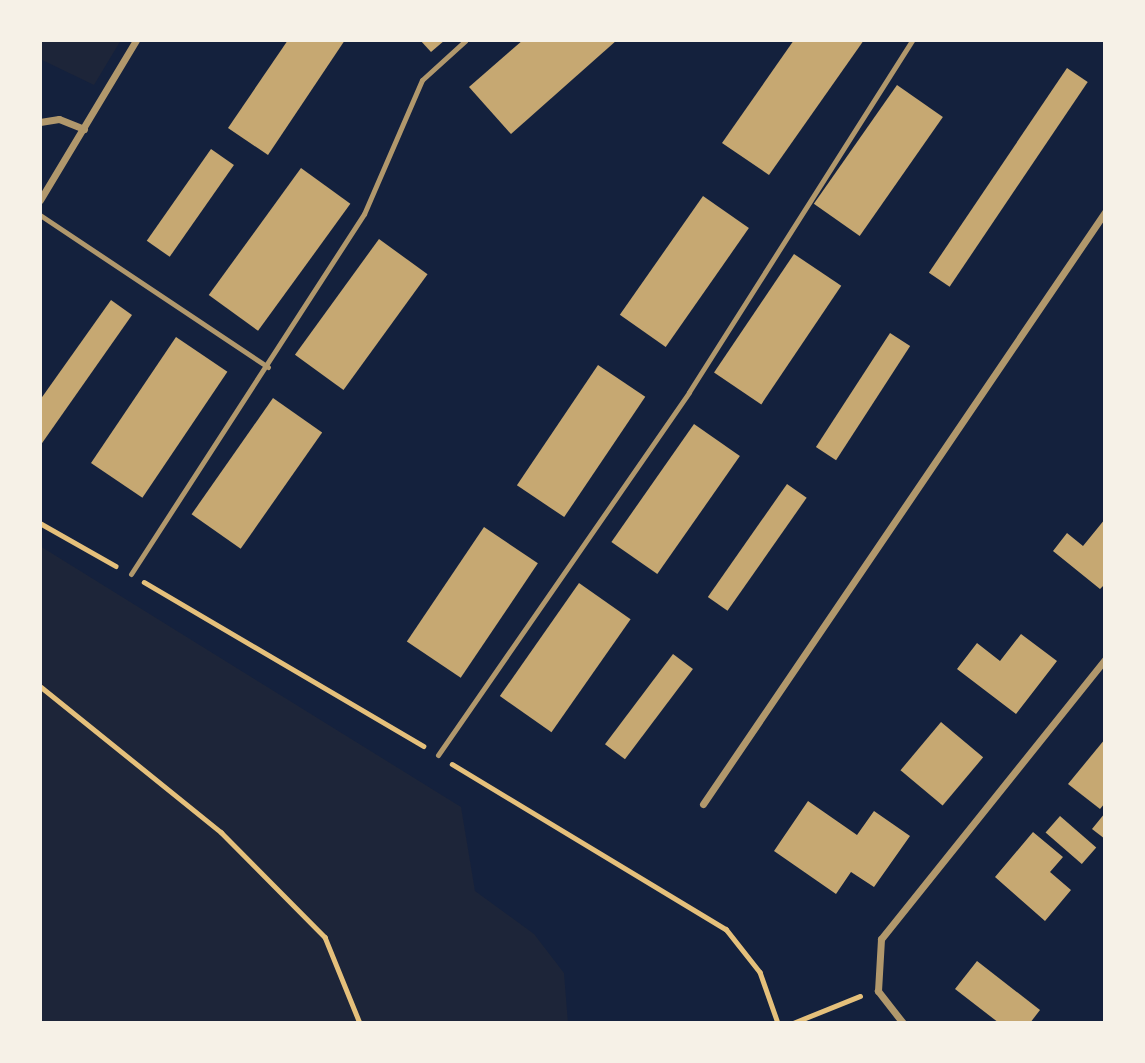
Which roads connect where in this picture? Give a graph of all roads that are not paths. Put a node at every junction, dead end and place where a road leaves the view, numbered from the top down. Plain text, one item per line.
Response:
1 (136, 40) edge
2 (466, 40) edge
3 (912, 40) edge
4 (40, 122) edge
5 (84, 129) junction
6 (40, 200) edge
7 (1105, 212) edge
8 (40, 215) edge
9 (268, 367) junction
10 (131, 574) dead end
11 (1105, 659) edge
12 (438, 755) dead end
13 (703, 804) dead end
14 (903, 1023) edge

1 - 5 street
2 - 9 lane
3 - 12 lane
4 - 5 street
5 - 6 street
7 - 13 street
8 - 9 lane
9 - 10 lane
11 - 14 street

